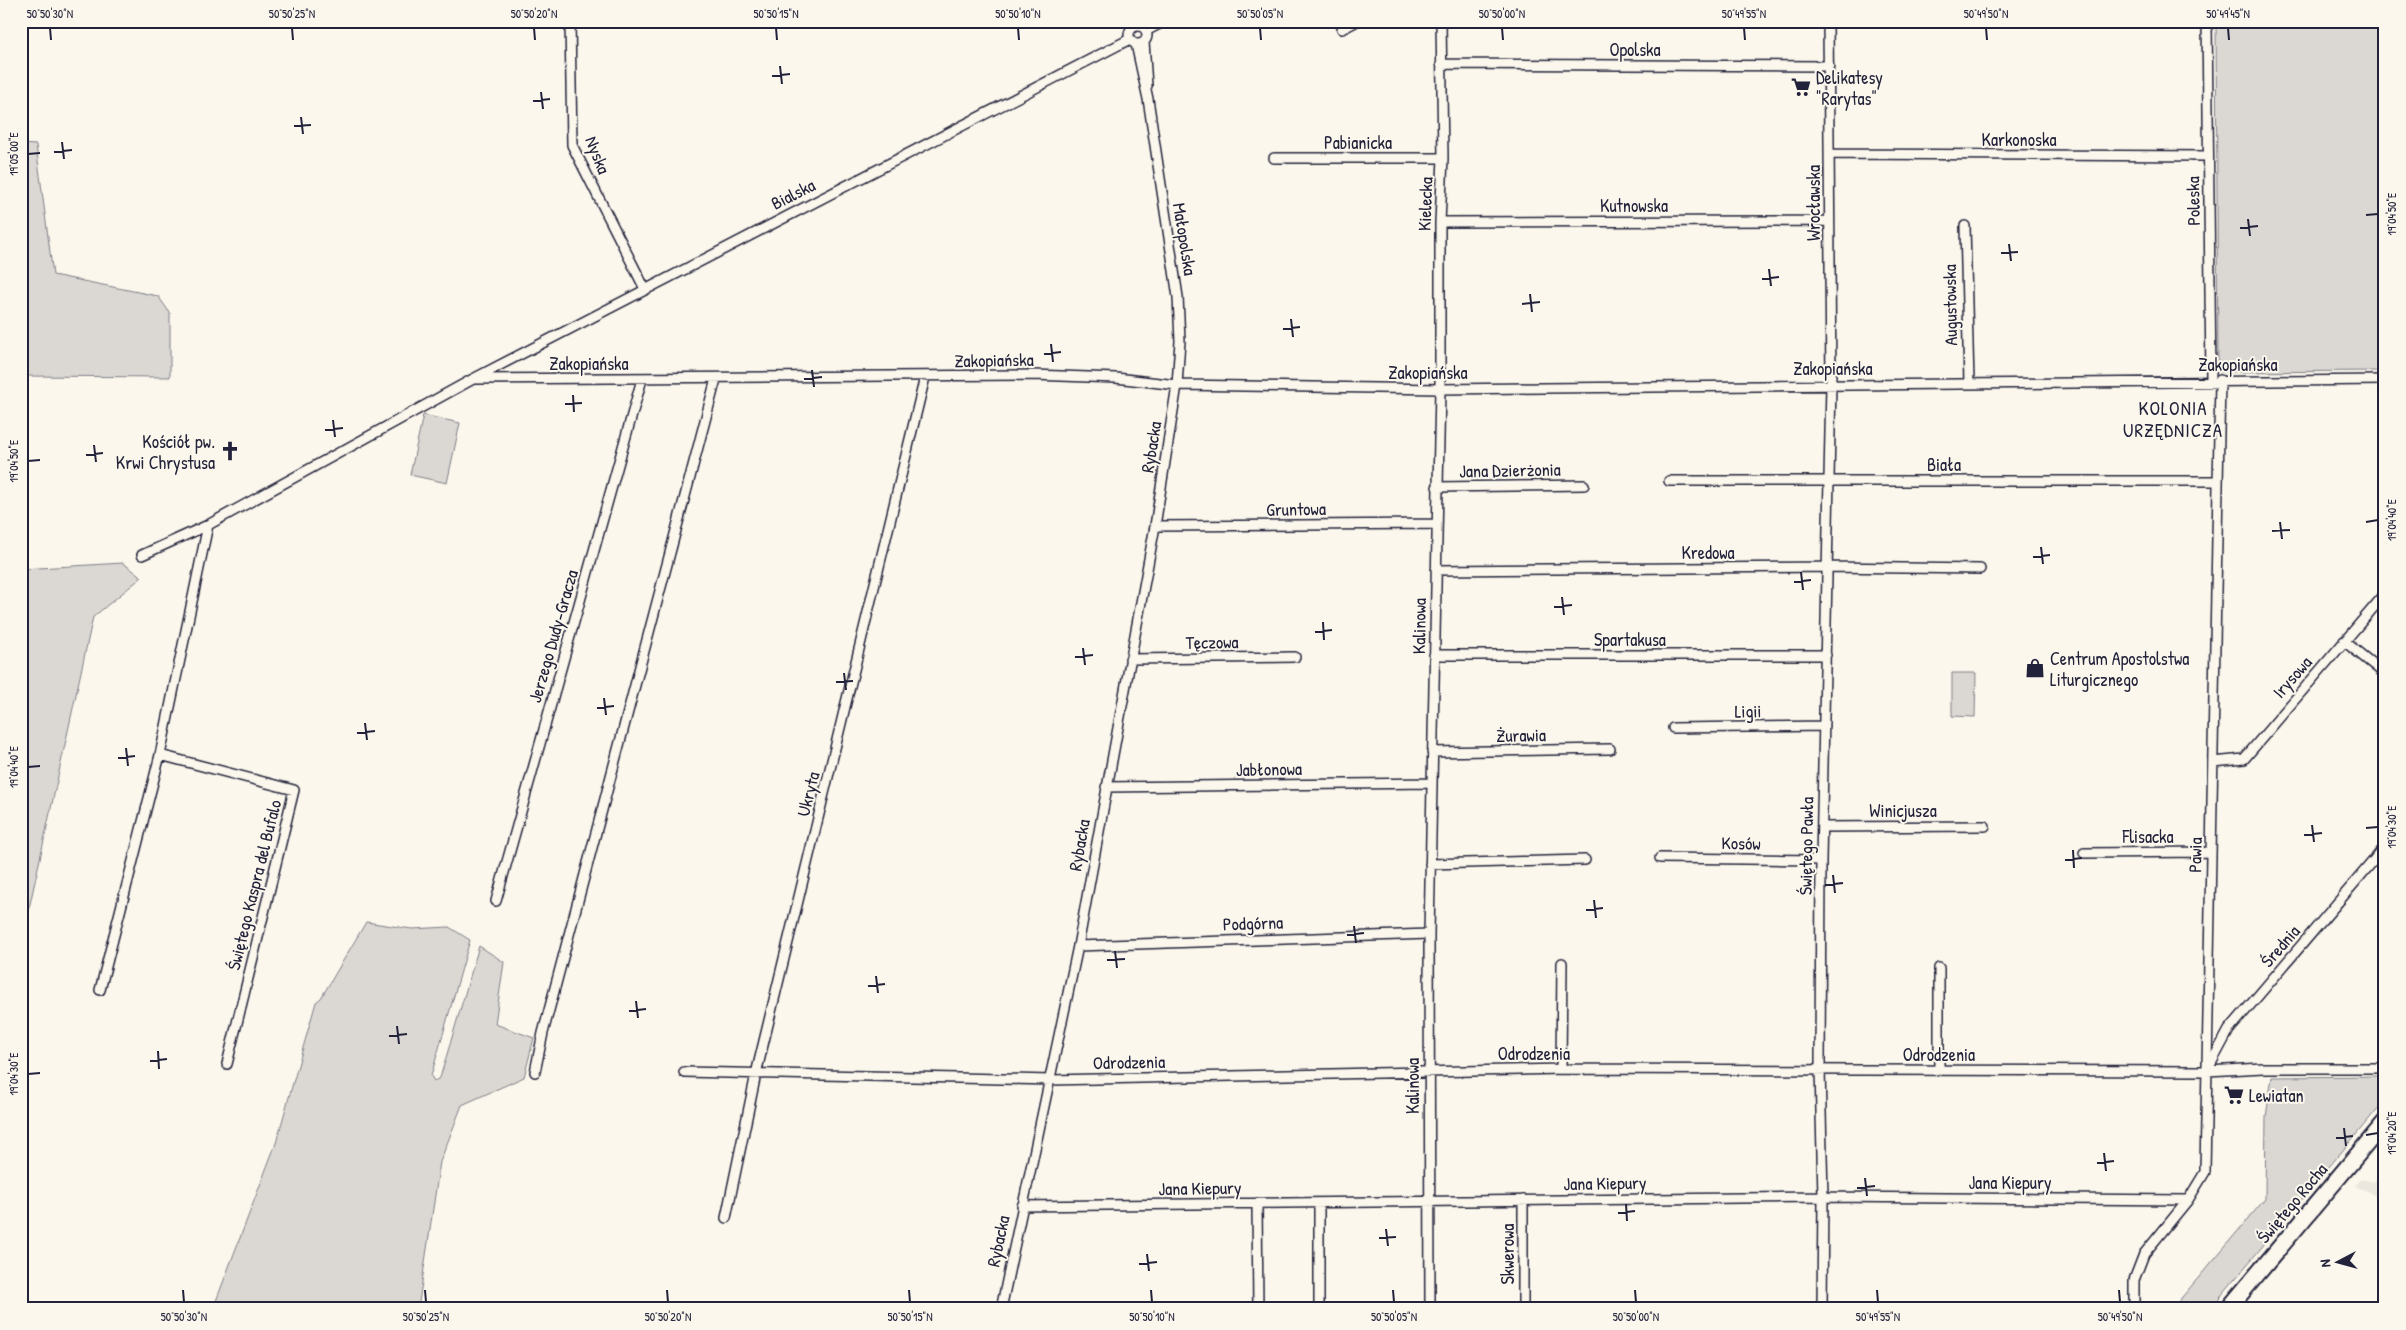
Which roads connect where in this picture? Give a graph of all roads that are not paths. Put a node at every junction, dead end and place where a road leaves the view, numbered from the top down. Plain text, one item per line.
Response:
1 (570, 21) edge
2 (1165, 21) edge
3 (1357, 21) edge
4 (1441, 21) edge
5 (1828, 21) edge
6 (2207, 21) edge
7 (1139, 26) edge
8 (1342, 29) dead end
9 (1136, 42) junction
10 (1441, 64) junction
11 (1828, 66) junction
12 (1829, 154) junction
13 (2208, 156) junction
14 (1274, 158) dead end
15 (1443, 158) junction
16 (1829, 221) junction
17 (1440, 222) junction
18 (1965, 226) dead end
19 (645, 289) junction
20 (925, 378) junction
21 (472, 379) junction
22 (642, 379) junction
23 (716, 379) junction
24 (2216, 380) junction
25 (2385, 380) edge
26 (1831, 384) junction
27 (1969, 384) junction
28 (1177, 385) junction
29 (1440, 388) junction
30 (1829, 480) junction
31 (1669, 481) dead end
32 (2218, 481) junction
33 (1584, 485) dead end
34 (1437, 487) junction
35 (1437, 524) junction
36 (208, 525) junction
37 (1155, 526) junction
38 (142, 555) dead end
39 (1827, 567) junction
40 (1980, 569) dead end
41 (1436, 570) junction
42 (2385, 594) edge
43 (2344, 641) junction
44 (1434, 655) junction
45 (1826, 655) junction
46 (1295, 657) dead end
47 (1130, 659) junction
48 (2385, 674) edge
49 (1824, 726) junction
50 (1673, 728) dead end
51 (1610, 749) dead end
52 (1432, 752) junction
53 (160, 754) junction
54 (2213, 762) junction
55 (1432, 783) junction
56 (1106, 787) junction
57 (1984, 826) dead end
58 (1822, 827) junction
59 (2385, 847) edge
60 (2211, 852) junction
61 (2084, 853) dead end
62 (1660, 858) dead end
63 (1585, 860) dead end
64 (1822, 860) junction
65 (1430, 864) junction
66 (496, 901) dead end
67 (1429, 934) junction
68 (1078, 946) junction
69 (1562, 963) dead end
70 (1939, 968) dead end
71 (100, 990) dead end
72 (227, 1064) dead end
73 (2385, 1068) edge
74 (1561, 1069) junction
75 (1820, 1069) junction
76 (1428, 1070) junction
77 (1939, 1070) junction
78 (2207, 1071) junction
79 (535, 1072) dead end
80 (684, 1072) dead end
81 (756, 1074) junction
82 (1051, 1080) junction
83 (2385, 1122) edge
84 (1823, 1197) junction
85 (1523, 1200) junction
86 (2188, 1200) junction
87 (1429, 1201) junction
88 (1319, 1203) junction
89 (1257, 1204) junction
90 (1022, 1206) junction
91 (726, 1218) dead end
92 (1001, 1309) edge
93 (1258, 1309) edge
94 (1318, 1309) edge
95 (1430, 1309) edge
96 (1523, 1309) edge
97 (1822, 1309) edge
98 (2134, 1309) edge
99 (2228, 1309) edge

1 - 19 street, Nyska
2 - 7 street
3 - 8 street
4 - 10 street, Kielecka
5 - 11 street, Wrocławska
6 - 13 street, Poleska
7 - 9 street
7 - 9 street
9 - 19 street, Bialska
9 - 28 street, Małopolska
10 - 11 street, Opolska
10 - 15 street, Kielecka
11 - 12 street, Wrocławska
12 - 13 street, Karkonoska
12 - 16 street, Wrocławska
13 - 24 street, Poleska
14 - 15 street, Pabianicka
15 - 17 street, Kielecka
16 - 17 street, Kutnowska
16 - 26 street, Wrocławska
17 - 29 street, Kielecka
18 - 27 street, Augustowska
19 - 21 street, Bialska
20 - 23 street, Zakopiańska
20 - 28 street, Zakopiańska
20 - 81 street, Ukryta
21 - 22 street, Zakopiańska
21 - 36 street
22 - 23 street, Zakopiańska
22 - 66 street, Jerzego Dudy-Gracza
23 - 79 street
24 - 25 street, Zakopiańska
24 - 27 street, Zakopiańska
24 - 32 street, Pawia
26 - 27 street, Zakopiańska
26 - 29 street, Zakopiańska
26 - 30 street, Świętego Pawła
28 - 29 street, Zakopiańska
28 - 37 street, Rybacka
29 - 34 street, Kalinowa
30 - 31 street, Biała
30 - 32 street, Biała
30 - 39 street, Świętego Pawła
32 - 54 street, Pawia
33 - 34 street, Jana Dzierżonia
34 - 35 street, Kalinowa
35 - 37 street, Gruntowa
35 - 41 street, Kalinowa
36 - 38 street
36 - 53 street
37 - 47 street, Rybacka
39 - 40 street, Kredowa
39 - 41 street, Kredowa
39 - 45 street, Świętego Pawła
41 - 44 street, Kalinowa
42 - 43 street, Irysowa
43 - 48 street
43 - 54 street, Irysowa
44 - 45 street, Spartakusa
44 - 52 street, Kalinowa
45 - 49 street, Świętego Pawła
46 - 47 street, Tęczowa
47 - 56 street, Rybacka
49 - 50 street, Ligii
49 - 58 street, Świętego Pawła
51 - 52 street, Żurawia
52 - 55 street, Kalinowa
53 - 71 street
53 - 72 street, Świętego Kaspra del Bufalo
54 - 60 street, Pawia
55 - 56 street, Jabłonowa
55 - 65 street, Kalinowa
56 - 68 street, Rybacka
57 - 58 street, Winicjusza
58 - 64 street, Świętego Pawła
59 - 78 street, Średnia
60 - 61 street, Flisacka
60 - 78 street, Pawia
62 - 64 street, Kosów
63 - 65 street
64 - 75 street, Świętego Pawła
65 - 67 street, Kalinowa
67 - 68 street, Podgórna
67 - 76 street, Kalinowa
68 - 82 street, Rybacka
69 - 74 street
70 - 77 street
73 - 78 street, Odrodzenia
74 - 75 street, Odrodzenia
74 - 76 street, Odrodzenia
75 - 77 street, Odrodzenia
75 - 84 street, Świętego Pawła
76 - 82 street, Odrodzenia
76 - 87 street, Kalinowa
77 - 78 street, Odrodzenia
78 - 86 street, Pawia
80 - 81 street, Odrodzenia
81 - 82 street, Odrodzenia
81 - 91 street, Ukryta
82 - 90 street, Rybacka
83 - 99 main road, Świętego Rocha
84 - 85 street, Jana Kiepury
84 - 86 street, Jana Kiepury
84 - 97 street, Świętego Pawła
85 - 87 street, Jana Kiepury
85 - 96 street, Skwerowa
86 - 98 street, Pawia
87 - 88 street, Jana Kiepury
87 - 95 street, Kalinowa
88 - 89 street, Jana Kiepury
88 - 94 street
89 - 90 street, Jana Kiepury
89 - 93 street
90 - 92 street, Rybacka

